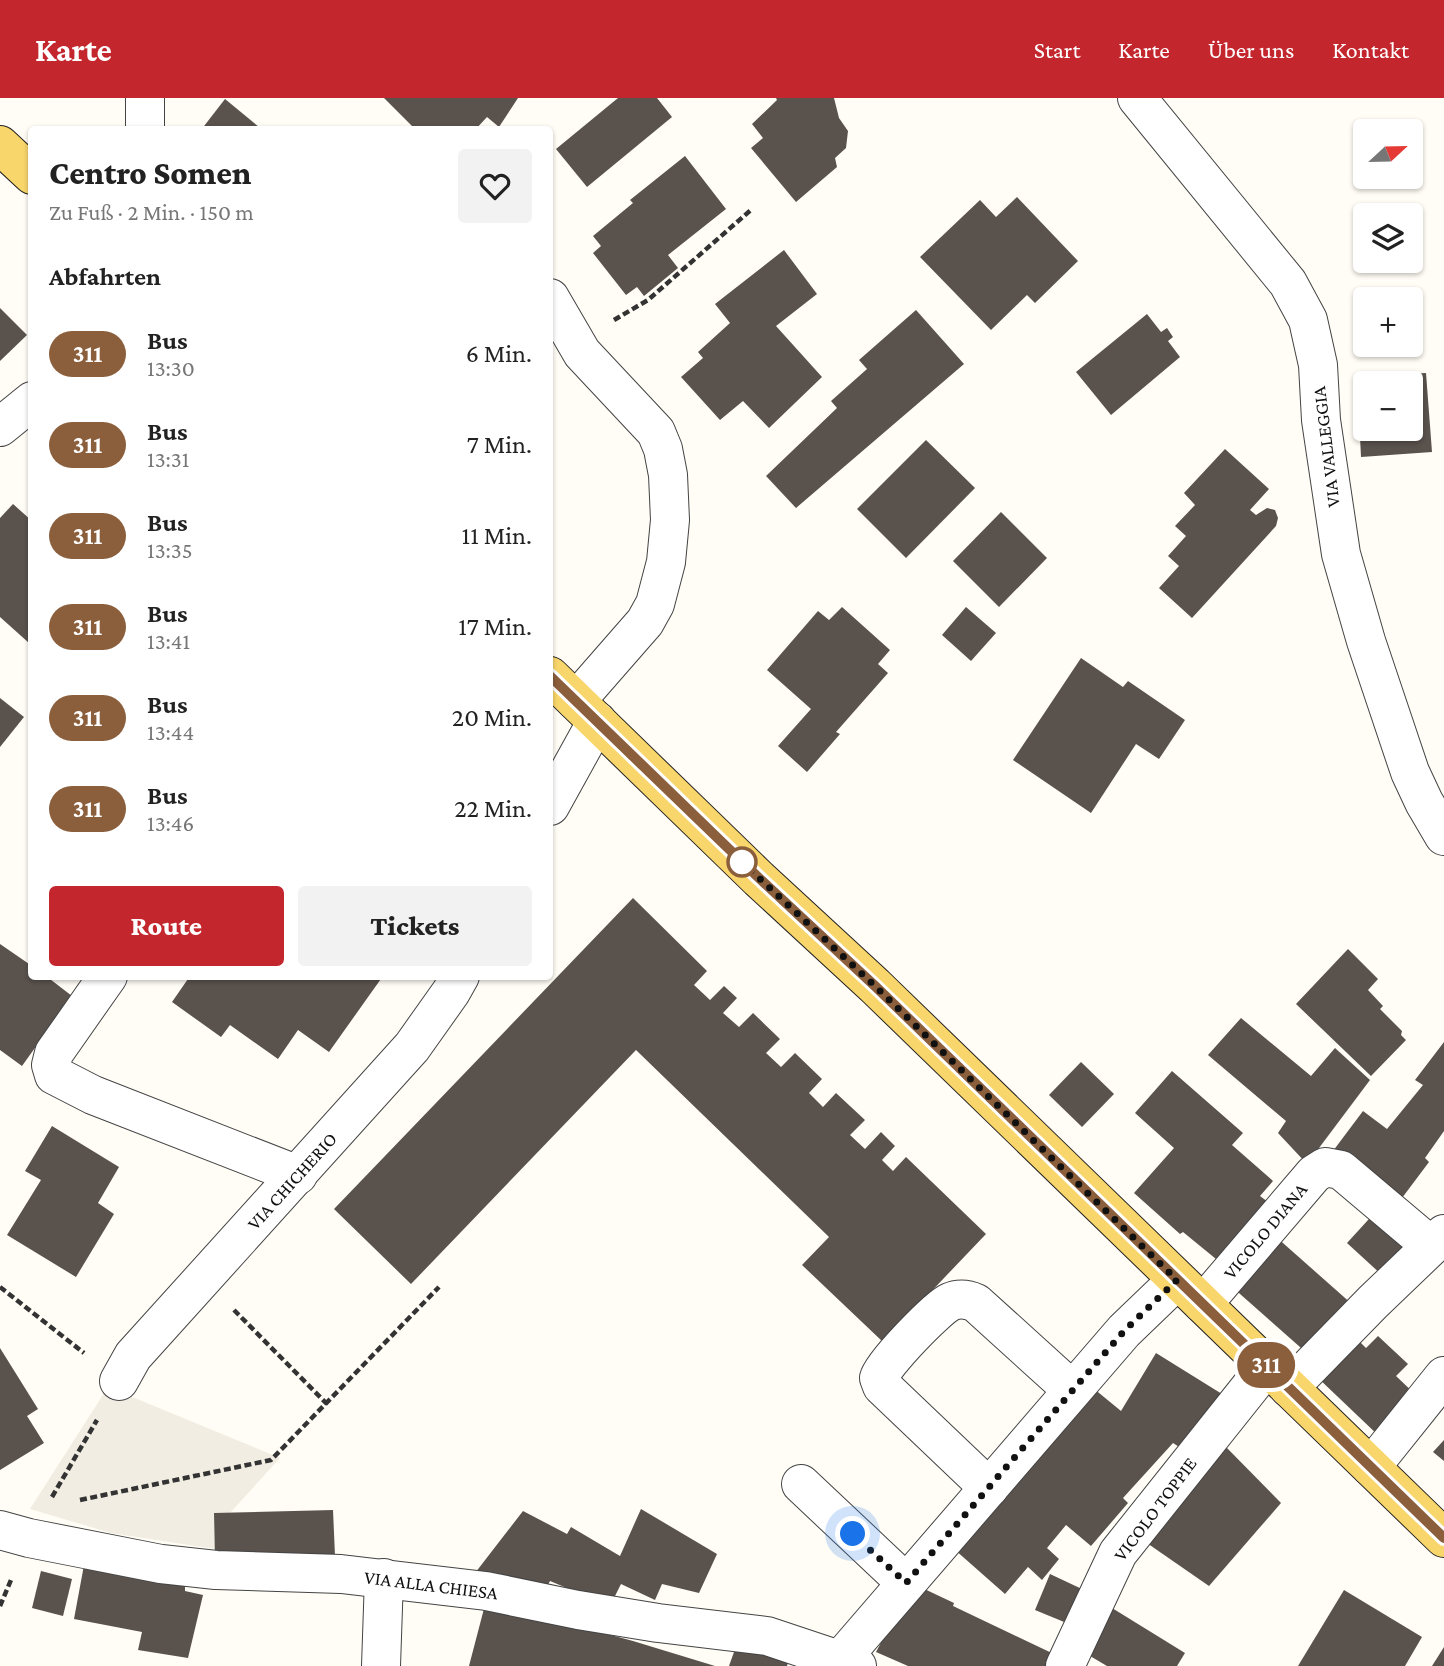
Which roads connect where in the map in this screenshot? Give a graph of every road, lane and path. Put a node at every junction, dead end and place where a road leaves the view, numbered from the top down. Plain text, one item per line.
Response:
1 (145, 98) edge
2 (1137, 98) edge
3 (145, 126) edge
4 (0, 145) edge
5 (28, 171) edge
6 (752, 209) dead end
7 (553, 303) edge
8 (606, 324) dead end
9 (28, 404) edge
10 (0, 427) edge
11 (574, 699) edge
12 (553, 793) edge
13 (1444, 836) edge
14 (105, 980) edge
15 (458, 980) edge
16 (298, 1175) junction
17 (1438, 1240) edge
18 (203, 1279) junction
19 (0, 1287) edge
20 (439, 1287) dead end
21 (1190, 1292) junction
22 (1444, 1376) edge
23 (1278, 1377) junction
24 (119, 1381) junction
25 (1072, 1390) junction
26 (327, 1404) junction
27 (1371, 1466) junction
28 (800, 1484) dead end
29 (989, 1488) junction
30 (25, 1525) edge
31 (1444, 1538) edge
32 (384, 1578) junction
33 (906, 1583) junction
34 (844, 1664) edge
35 (381, 1666) edge
36 (1065, 1666) edge

1 - 3 street
2 - 13 street, VIA VALLEGGIA
4 - 5 main road
6 - 8 path
7 - 11 street
9 - 10 street
11 - 12 street
11 - 21 main road
14 - 16 street
15 - 16 street, VIA CHICHERIO
16 - 18 street, VIA CHICHERIO
17 - 21 street, VICOLO DIANA
17 - 23 street, VICOLO TOPPIE
18 - 24 street, VIA CHICHERIO
18 - 26 path
19 - 24 path
20 - 26 path
21 - 23 main road
21 - 25 street
22 - 27 street
23 - 27 main road
23 - 36 street, VICOLO TOPPIE
24 - 30 path
25 - 29 street
25 - 29 street
26 - 30 path
27 - 31 main road
28 - 33 street
29 - 33 street
30 - 32 street, VIA ALLA CHIESA
32 - 34 street, VIA ALLA CHIESA
32 - 35 street
33 - 34 street

